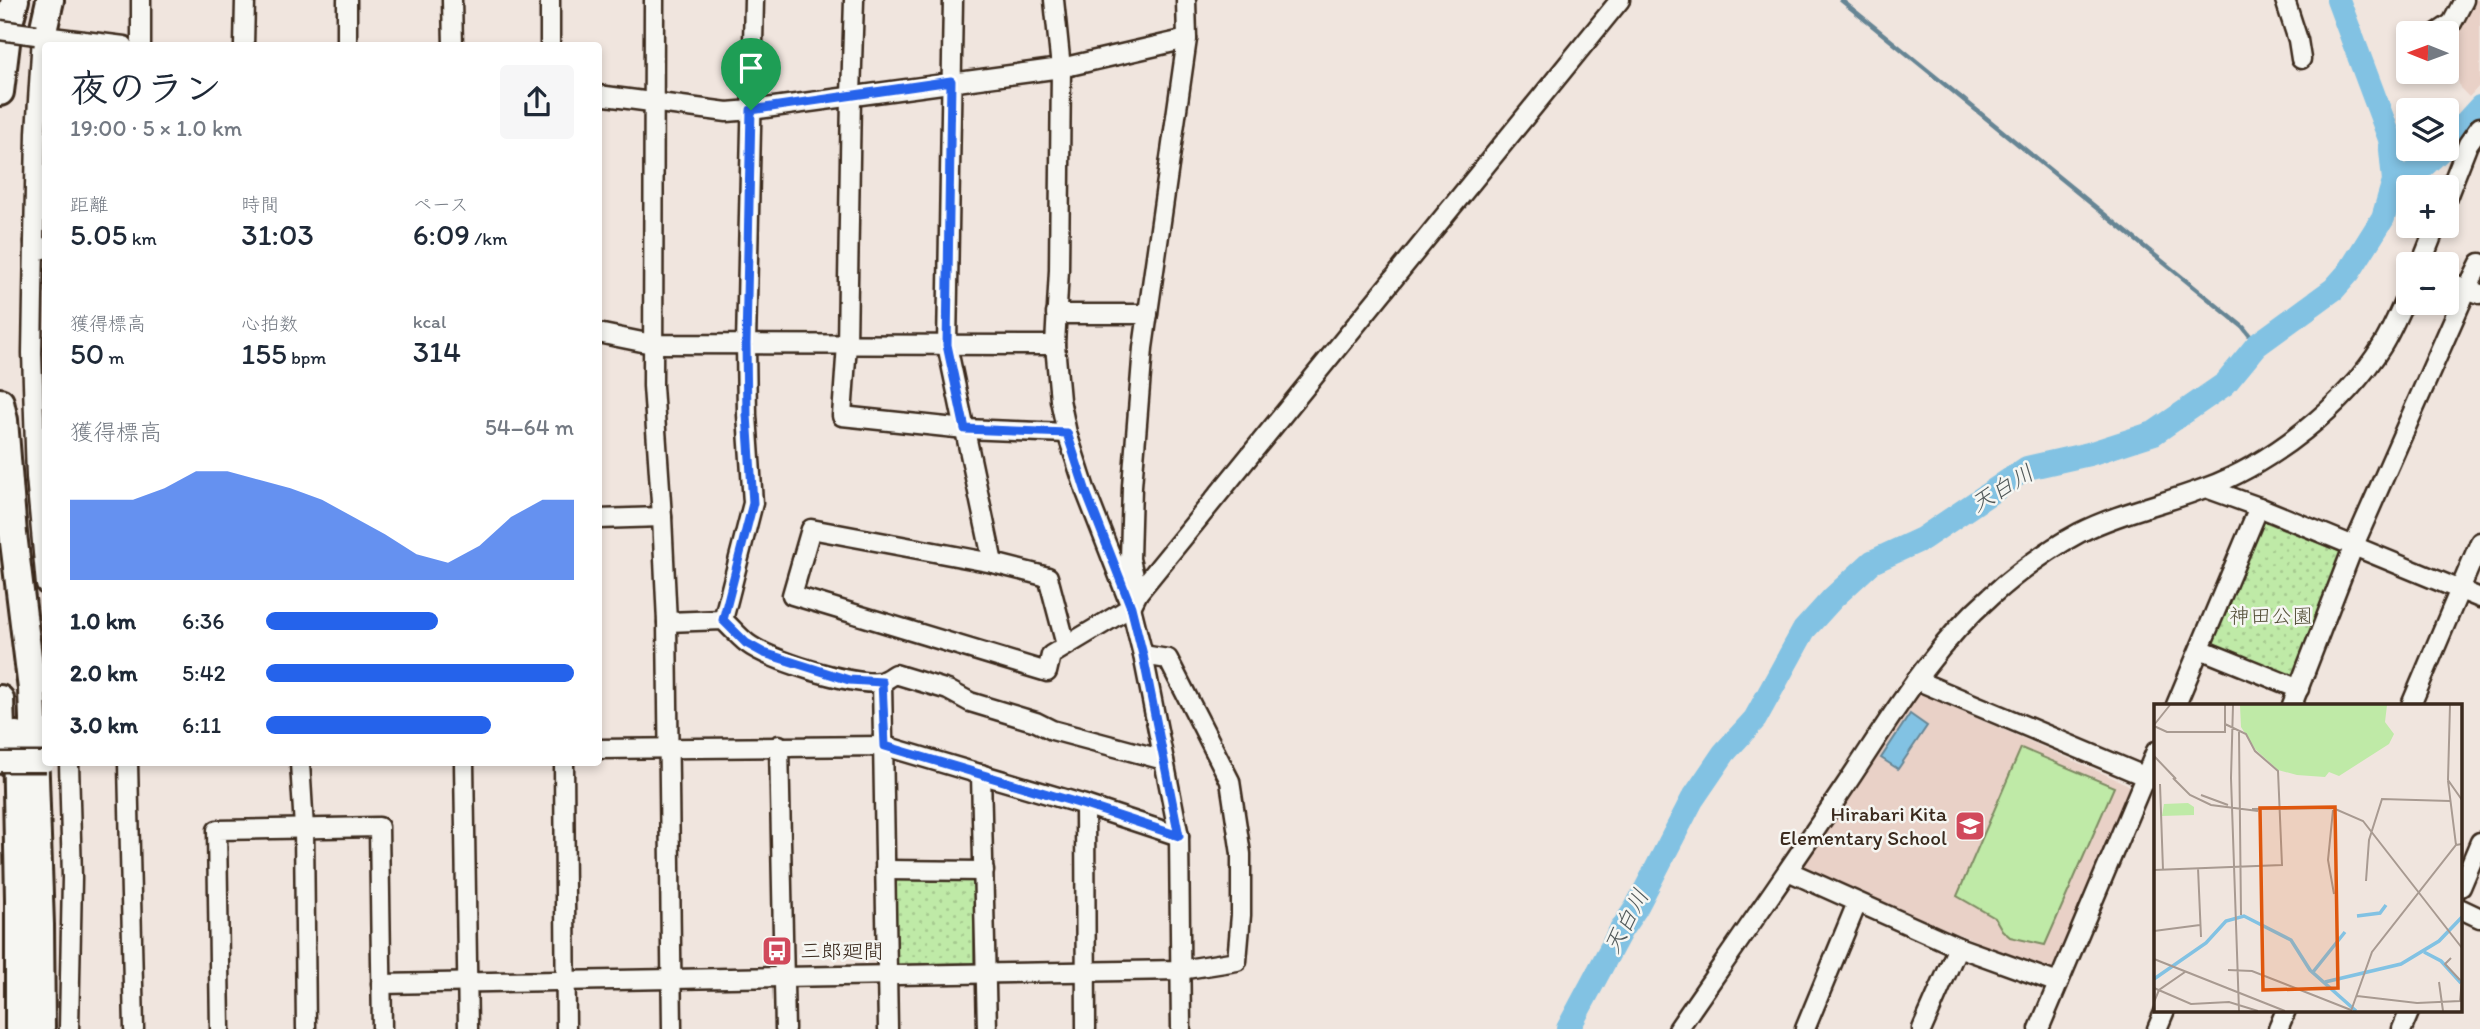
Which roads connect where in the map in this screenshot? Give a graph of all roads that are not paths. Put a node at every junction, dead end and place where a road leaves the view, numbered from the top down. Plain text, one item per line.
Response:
1 (15, 0) edge
2 (50, 0) edge
3 (141, 0) edge
4 (245, 0) edge
5 (347, 0) edge
6 (452, 0) edge
7 (550, 0) edge
8 (654, 0) edge
9 (754, 0) edge
10 (854, 0) edge
11 (954, 0) edge
12 (1054, 0) edge
13 (1186, 0) edge
14 (1620, 0) edge
15 (2285, 0) edge
16 (2464, 0) edge
17 (2453, 21) edge
18 (0, 30) edge
19 (39, 36) junction
20 (1187, 39) junction
21 (90, 42) edge
22 (141, 42) edge
23 (244, 42) edge
24 (347, 42) edge
25 (453, 42) edge
26 (550, 42) edge
27 (2301, 59) dead end
28 (1061, 68) junction
29 (951, 81) junction
30 (0, 92) edge
31 (602, 96) edge
32 (851, 96) junction
33 (654, 103) junction
34 (751, 110) junction
35 (2480, 127) edge
36 (2456, 175) edge
37 (40, 246) edge
38 (2480, 263) edge
39 (2473, 292) edge
40 (1056, 314) junction
41 (1148, 314) junction
42 (2397, 315) edge
43 (602, 334) edge
44 (652, 344) junction
45 (746, 344) junction
46 (847, 344) junction
47 (947, 345) junction
48 (1055, 345) junction
49 (0, 402) edge
50 (965, 429) junction
51 (1067, 433) junction
52 (2206, 488) junction
53 (2259, 507) junction
54 (662, 517) junction
55 (602, 519) edge
56 (13, 534) junction
57 (42, 542) edge
58 (2480, 542) edge
59 (2354, 545) junction
60 (993, 563) junction
61 (2460, 590) junction
62 (2480, 598) edge
63 (1135, 600) junction
64 (723, 620) junction
65 (667, 622) junction
66 (1066, 645) junction
67 (2200, 649) junction
68 (1143, 655) junction
69 (1916, 680) junction
70 (882, 682) junction
71 (2296, 697) edge
72 (0, 699) edge
73 (2176, 704) edge
74 (2411, 704) edge
75 (779, 745) junction
76 (885, 746) junction
77 (669, 747) junction
78 (602, 749) edge
79 (1164, 760) junction
80 (0, 762) edge
81 (42, 762) edge
82 (69, 766) edge
83 (128, 766) edge
84 (300, 766) edge
85 (464, 766) edge
86 (564, 766) edge
87 (981, 775) junction
88 (2151, 779) edge
89 (1085, 805) junction
90 (304, 828) junction
91 (1179, 836) junction
92 (2480, 842) edge
93 (885, 870) junction
94 (984, 871) junction
95 (1788, 871) junction
96 (2462, 885) edge
97 (1857, 903) junction
98 (2462, 909) edge
99 (2480, 918) edge
100 (1958, 947) junction
101 (71, 956) junction
102 (1180, 970) junction
103 (1085, 972) junction
104 (985, 974) junction
105 (887, 975) junction
106 (784, 977) junction
107 (672, 979) junction
108 (566, 981) junction
109 (467, 983) junction
110 (2058, 983) junction
111 (382, 984) junction
112 (2164, 1012) edge
113 (2285, 1012) edge
114 (2409, 1012) edge
115 (2, 1029) edge
116 (19, 1029) edge
117 (41, 1029) edge
118 (57, 1029) edge
119 (69, 1029) edge
120 (134, 1029) edge
121 (220, 1029) edge
122 (306, 1029) edge
123 (382, 1029) edge
124 (468, 1029) edge
125 (566, 1029) edge
126 (672, 1029) edge
127 (785, 1029) edge
128 (888, 1029) edge
129 (987, 1029) edge
130 (1086, 1029) edge
131 (1181, 1029) edge
132 (1678, 1029) edge
133 (1805, 1029) edge
134 (1922, 1029) edge
135 (2039, 1029) edge
136 (2157, 1029) edge
137 (2278, 1029) edge
138 (2402, 1029) edge

1 - 30 highway
2 - 19 highway
3 - 22 street
4 - 23 street
5 - 24 street
6 - 25 street
7 - 26 street
8 - 33 street
9 - 34 street
10 - 32 street
11 - 29 street
12 - 28 street
13 - 20 street
14 - 63 street
15 - 27 street
16 - 17 street
18 - 19 street, bridge
19 - 21 street
19 - 37 street
20 - 28 street
20 - 41 street
28 - 29 street
28 - 40 street
29 - 32 street
29 - 47 street
31 - 33 street
32 - 34 street
32 - 46 street
33 - 34 street
33 - 44 street
34 - 45 street
35 - 36 street
37 - 57 street
38 - 39 street
39 - 59 street
40 - 41 street
40 - 48 street
41 - 63 street
42 - 52 street
43 - 44 street
44 - 45 street
44 - 54 street
45 - 46 street
45 - 64 street
46 - 47 street
46 - 50 street
47 - 48 street
47 - 50 street
48 - 51 street
49 - 56 highway
50 - 51 street
50 - 60 street
51 - 63 street
52 - 53 street
52 - 69 street
53 - 59 street
53 - 67 street
54 - 55 street
54 - 65 street
56 - 116 highway
56 - 117 highway
58 - 61 street
59 - 61 street
59 - 71 street
60 - 66 street
60 - 66 street
61 - 62 street
61 - 74 street
63 - 66 street
63 - 68 street
64 - 65 street
64 - 70 street
65 - 77 street
67 - 71 street
67 - 73 street
68 - 79 street
68 - 102 street
69 - 88 street
69 - 95 street
70 - 76 street
70 - 79 street
72 - 115 highway
75 - 76 street
75 - 77 street
75 - 106 street
76 - 87 street
76 - 93 street
77 - 78 street
77 - 107 street
79 - 91 street
80 - 81 street, bridge
82 - 101 street
83 - 120 street
84 - 90 street
85 - 109 street
86 - 108 street
87 - 89 street
87 - 94 street
88 - 110 street
89 - 91 street
89 - 103 street
90 - 111 street
90 - 121 street
90 - 122 street
91 - 102 street
92 - 96 street
93 - 94 street
93 - 105 street
94 - 104 street
95 - 97 street
95 - 132 street
97 - 100 street
97 - 133 street
98 - 99 street
100 - 110 street
100 - 134 street
101 - 118 street
101 - 119 street
102 - 103 street
102 - 131 street
103 - 104 street
103 - 130 street
104 - 105 street
104 - 129 street
105 - 106 street
105 - 128 street
106 - 107 street
106 - 127 street
107 - 108 street
107 - 126 street
108 - 109 street
108 - 125 street
109 - 111 street
109 - 124 street
110 - 135 street
111 - 123 street
112 - 136 street
113 - 137 street
114 - 138 street

